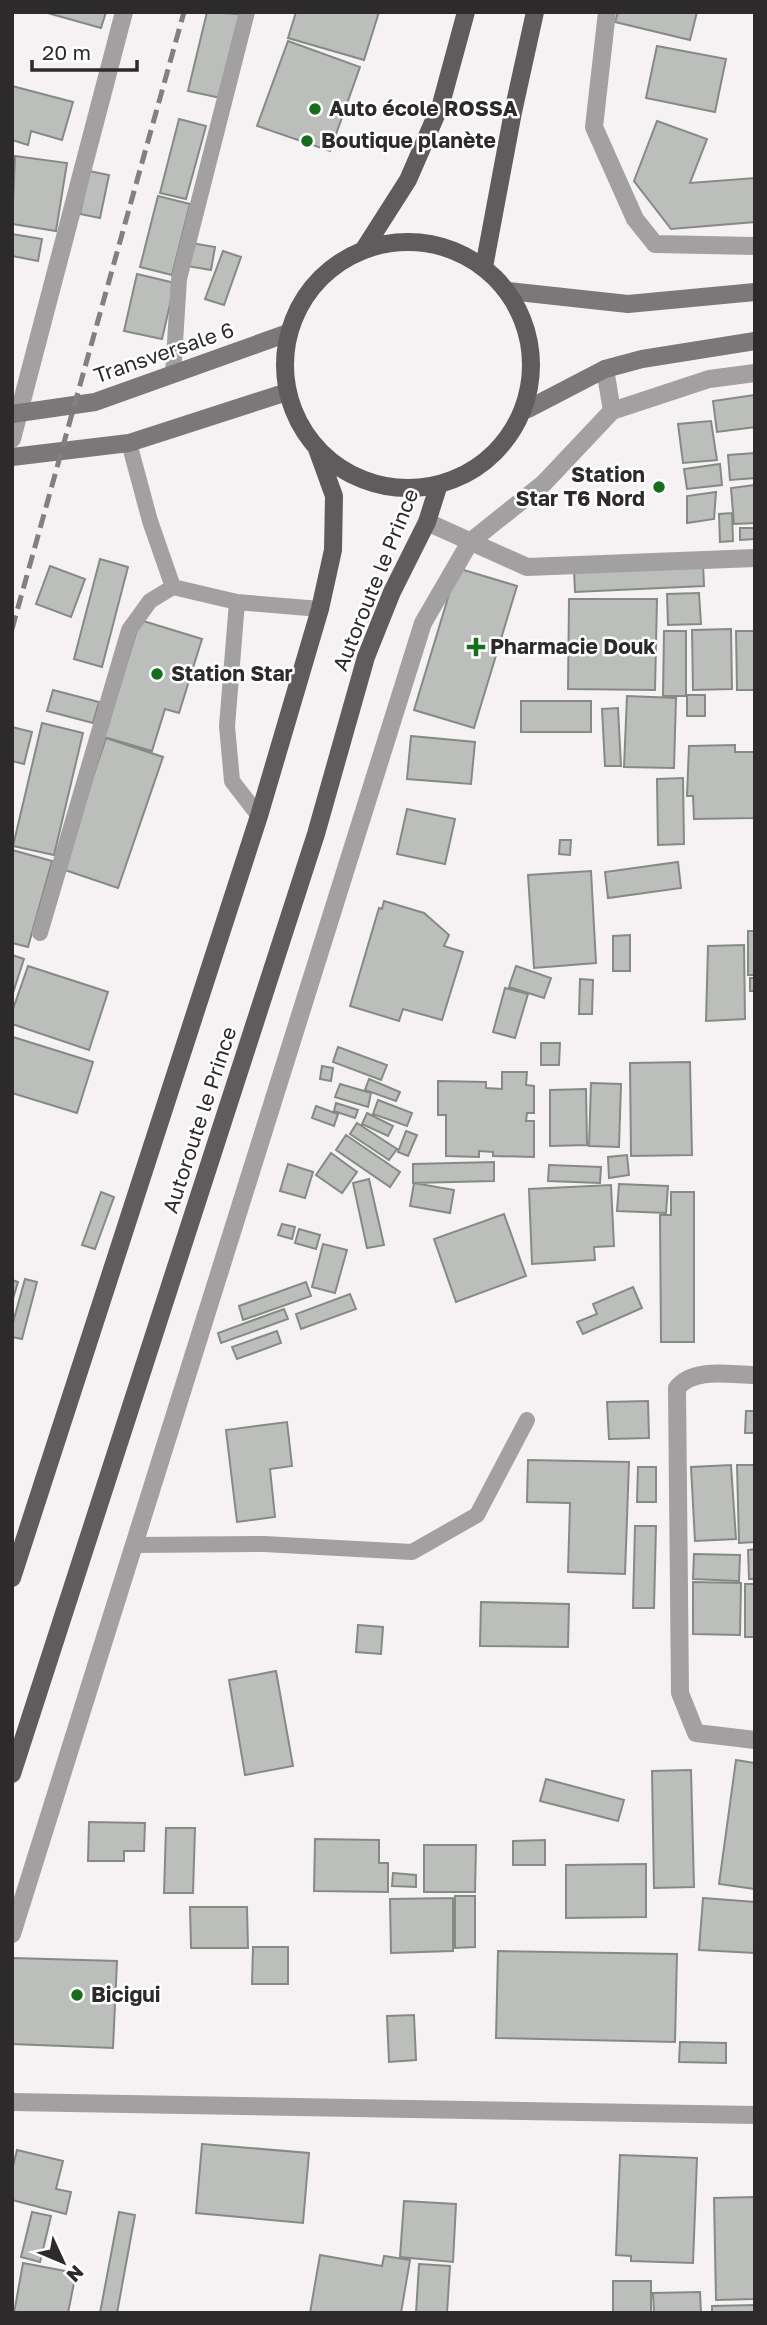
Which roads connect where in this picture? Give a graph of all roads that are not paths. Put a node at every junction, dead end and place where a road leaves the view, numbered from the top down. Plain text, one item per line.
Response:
1 (124, 12) edge
2 (247, 12) edge
3 (466, 12) edge
4 (536, 12) edge
5 (607, 12) edge
6 (755, 246) edge
7 (363, 249) junction
8 (484, 267) junction
9 (508, 291) junction
10 (755, 292) edge
11 (288, 333) junction
12 (755, 341) edge
13 (605, 369) junction
14 (755, 373) edge
15 (173, 374) junction
16 (286, 392) junction
17 (528, 409) junction
18 (612, 411) junction
19 (16, 414) edge
20 (12, 439) edge
21 (129, 443) junction
22 (317, 449) junction
23 (12, 457) edge
24 (439, 484) junction
25 (428, 522) junction
26 (470, 542) junction
27 (755, 558) edge
28 (173, 587) junction
29 (237, 602) junction
30 (320, 609) junction
31 (259, 816) junction
32 (40, 933) dead end
33 (755, 1375) edge
34 (527, 1420) dead end
35 (134, 1545) junction
36 (12, 1578) edge
37 (755, 1740) edge
38 (12, 1774) edge
39 (12, 1934) edge
40 (12, 2102) edge
41 (755, 2115) edge

1 - 19 street
2 - 15 lane
3 - 7 main road
4 - 8 main road
5 - 6 street
7 - 8 main road
7 - 11 main road
8 - 9 main road
9 - 10 main road
9 - 17 main road
11 - 15 main road, Transversale 6
11 - 16 main road
12 - 13 main road
13 - 17 main road
13 - 18 street
14 - 18 street
15 - 19 main road, Transversale 6
16 - 21 main road
16 - 22 main road
17 - 24 main road
18 - 26 street
19 - 20 street
21 - 23 main road
21 - 28 lane
22 - 24 main road
22 - 30 main road, Autoroute le Prince
24 - 25 main road, Autoroute le Prince
25 - 26 street
25 - 38 main road, Autoroute le Prince
26 - 27 street
26 - 35 street
28 - 29 lane
28 - 32 lane
29 - 30 lane
29 - 31 lane
30 - 31 main road, Autoroute le Prince
31 - 36 main road, Autoroute le Prince
33 - 37 street
34 - 35 lane
35 - 39 street
40 - 41 street

